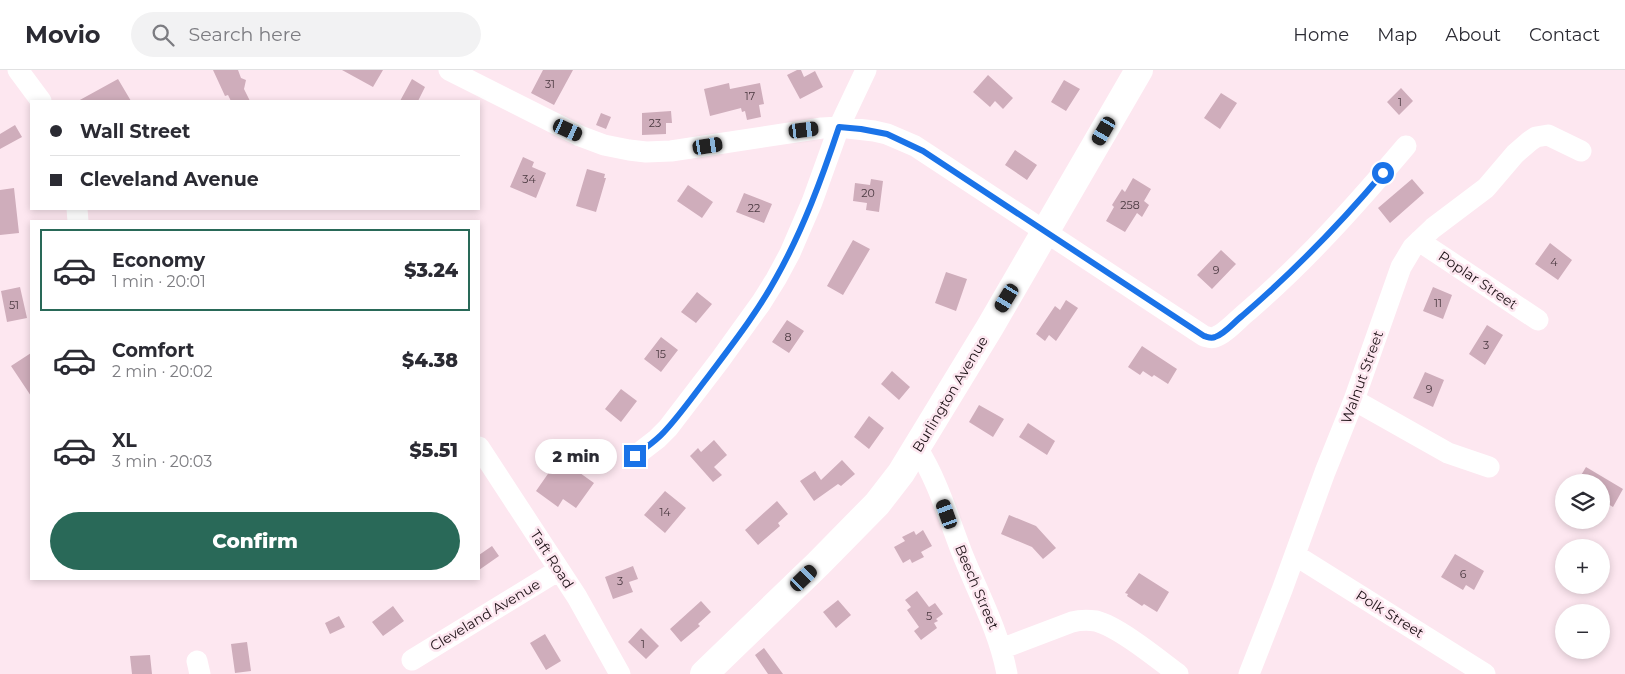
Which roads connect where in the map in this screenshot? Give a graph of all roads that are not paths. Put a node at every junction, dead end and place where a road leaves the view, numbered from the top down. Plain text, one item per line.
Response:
1 (18, 70) edge
2 (449, 70) edge
3 (866, 70) edge
4 (1139, 70) edge
5 (40, 100) edge
6 (839, 127) junction
7 (1406, 146) dead end
8 (1581, 151) dead end
9 (1045, 232) junction
10 (1419, 241) junction
11 (1538, 320) dead end
12 (1354, 400) junction
13 (917, 448) junction
14 (480, 449) edge
15 (635, 456) dead end
16 (1490, 467) dead end
17 (1296, 556) junction
18 (559, 570) junction
19 (1001, 649) junction
20 (412, 660) dead end
21 (620, 674) edge
22 (704, 674) edge
23 (1007, 674) edge
24 (1178, 674) edge
25 (1248, 674) edge
26 (1485, 674) edge

1 - 5 street
2 - 6 street
3 - 6 street
4 - 9 main road, Burlington Avenue
6 - 9 street
6 - 15 street
7 - 9 street
8 - 10 street, Walnut Street
9 - 13 main road, Burlington Avenue
10 - 11 street, Poplar Street
10 - 12 street, Walnut Street
12 - 16 street
12 - 17 street, Walnut Street
13 - 19 street, Beech Street
13 - 22 main road, Burlington Avenue
14 - 18 street, Taft Road
17 - 25 street, Walnut Street
17 - 26 street, Polk Street
18 - 20 street, Cleveland Avenue
18 - 21 street, Taft Road
19 - 23 street, Beech Street
19 - 24 street

